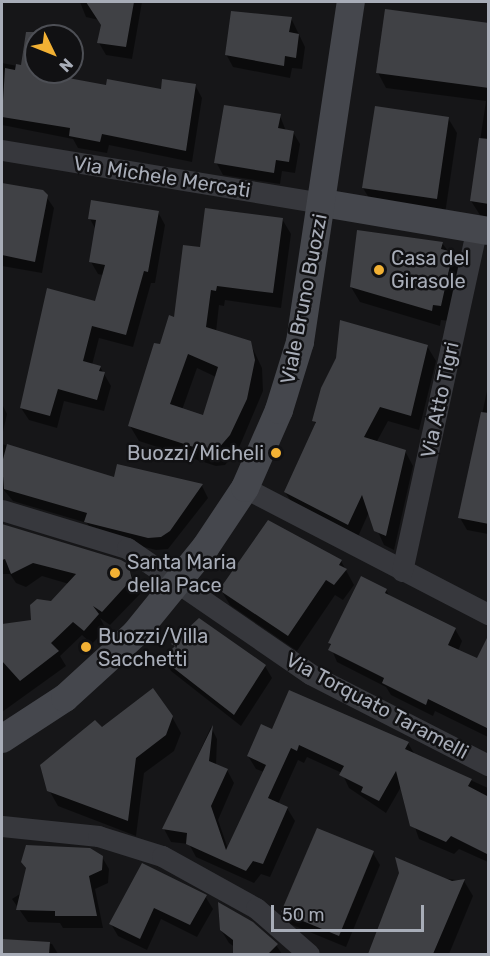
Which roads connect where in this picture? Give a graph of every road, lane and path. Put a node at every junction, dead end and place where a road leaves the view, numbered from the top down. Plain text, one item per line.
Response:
1 (351, 2) edge
2 (2, 150) edge
3 (323, 203) junction
4 (483, 230) edge
5 (245, 488) junction
6 (2, 510) edge
7 (402, 571) junction
8 (180, 581) junction
9 (489, 614) edge
10 (2, 739) edge
11 (489, 765) edge
12 (2, 826) edge
13 (309, 954) edge

1 - 3 street, Viale Bruno Buozzi
2 - 3 street, Via Michele Mercati
3 - 4 street
3 - 5 street, Viale Bruno Buozzi
4 - 7 street, Via Atto Tigri
5 - 7 street
5 - 8 street, Viale Bruno Buozzi
6 - 8 street, Via Torquato Taramelli
7 - 9 street
8 - 10 street, Viale Bruno Buozzi
8 - 11 street, Via Torquato Taramelli
12 - 13 street

